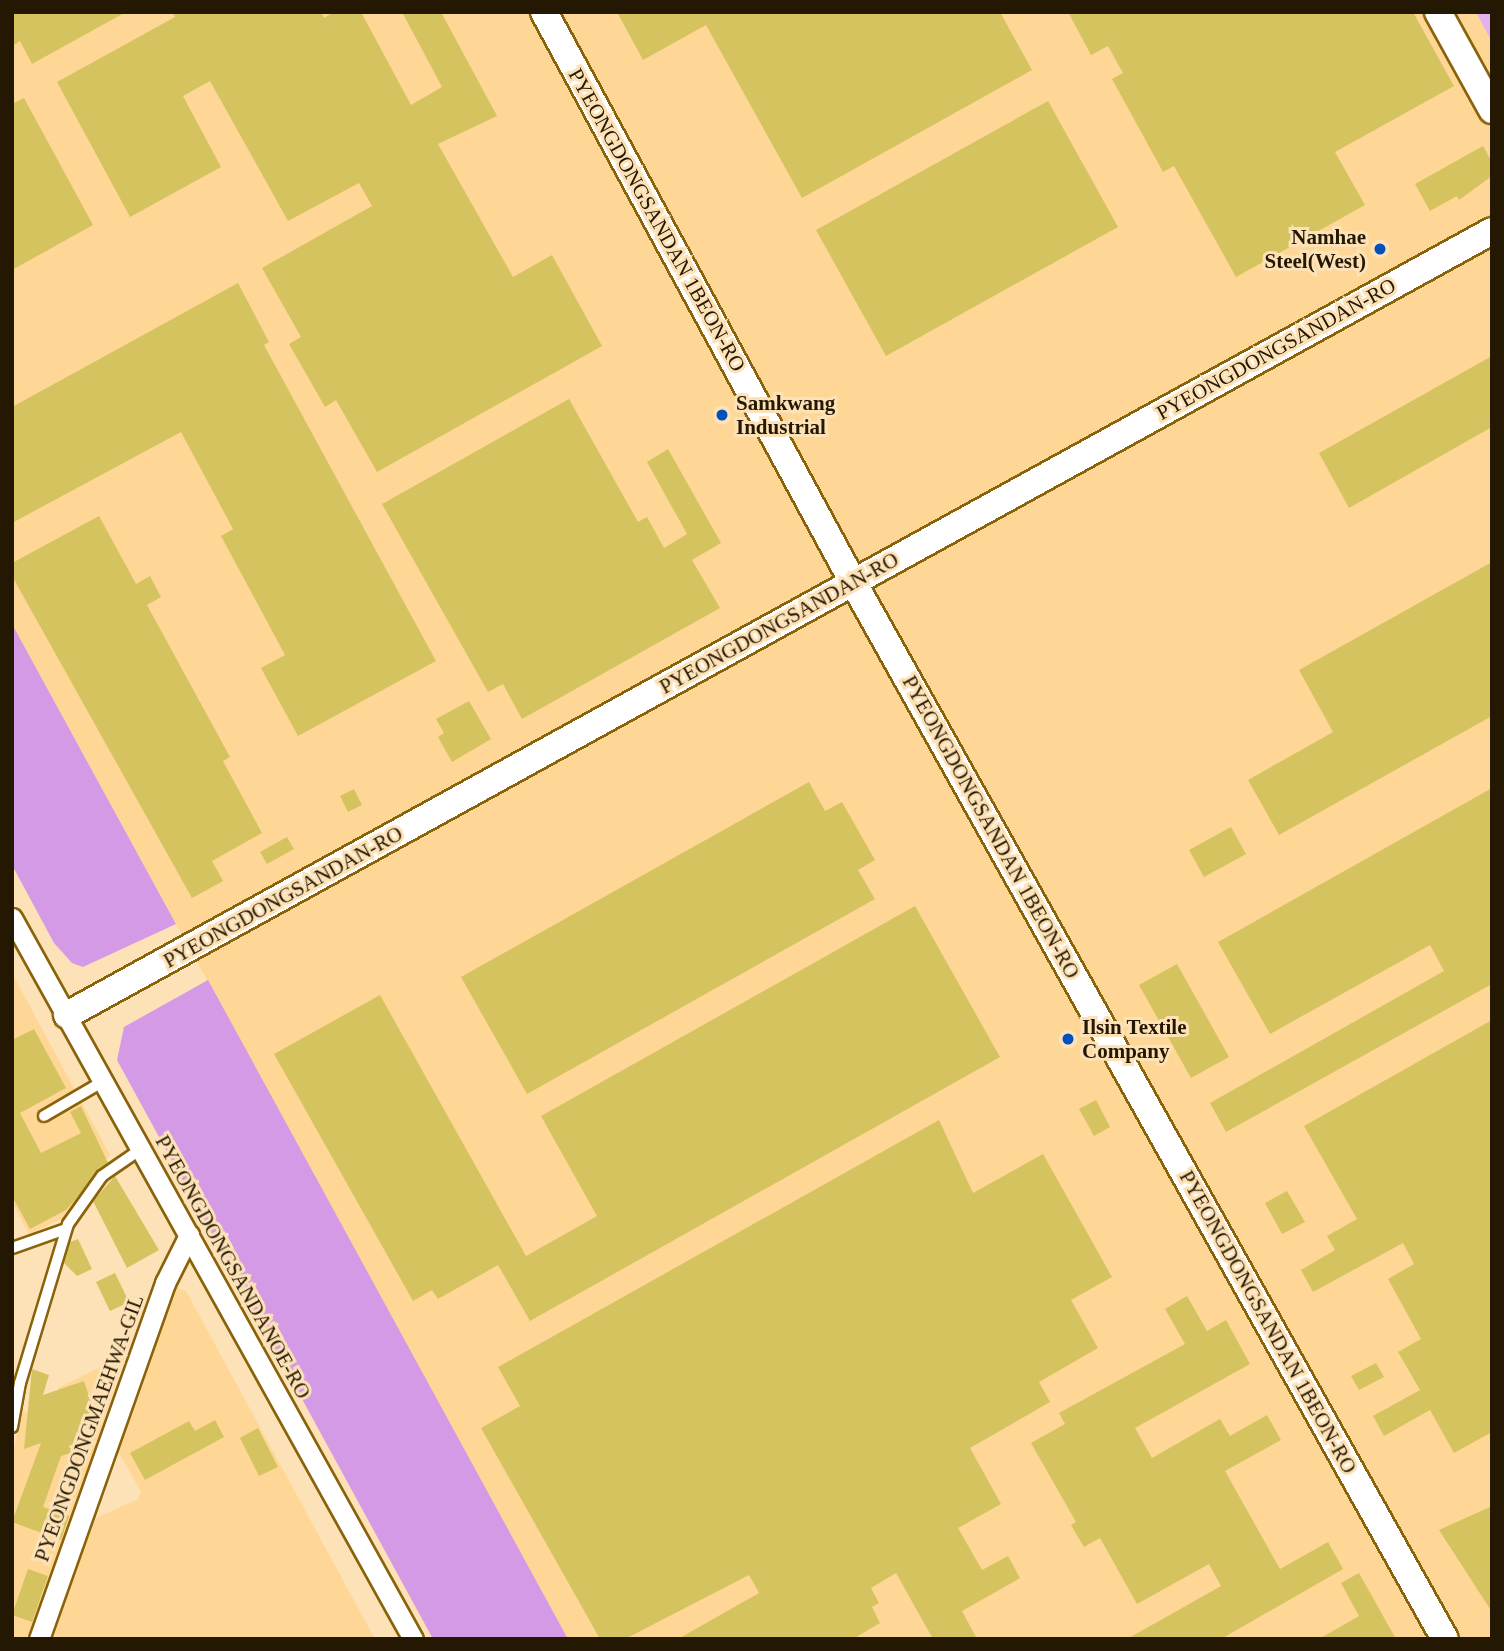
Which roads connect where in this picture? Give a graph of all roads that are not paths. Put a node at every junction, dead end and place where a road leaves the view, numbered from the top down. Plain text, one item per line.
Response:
1 (544, 12) edge
2 (1438, 12) edge
3 (1492, 110) edge
4 (1492, 231) edge
5 (853, 582) junction
6 (12, 918) edge
7 (67, 1015) junction
8 (104, 1081) junction
9 (44, 1116) dead end
10 (141, 1149) junction
11 (66, 1229) junction
12 (188, 1235) junction
13 (12, 1248) edge
14 (12, 1427) edge
15 (39, 1639) edge
16 (412, 1639) edge
17 (1445, 1639) edge

1 - 5 street, PYEONGDONGSANDAN 1BEON-RO
2 - 3 street
4 - 5 street, PYEONGDONGSANDAN-RO
5 - 7 street, PYEONGDONGSANDAN-RO
5 - 17 street, PYEONGDONGSANDAN 1BEON-RO
6 - 7 street, PYEONGDONGSANDANOE-RO
7 - 8 street, PYEONGDONGSANDANOE-RO
8 - 9 lane
8 - 10 street, PYEONGDONGSANDANOE-RO
10 - 11 lane
10 - 12 street, PYEONGDONGSANDANOE-RO
11 - 13 lane
11 - 14 lane
12 - 15 street, PYEONGDONGMAEHWA-GIL
12 - 16 street, PYEONGDONGSANDANOE-RO

